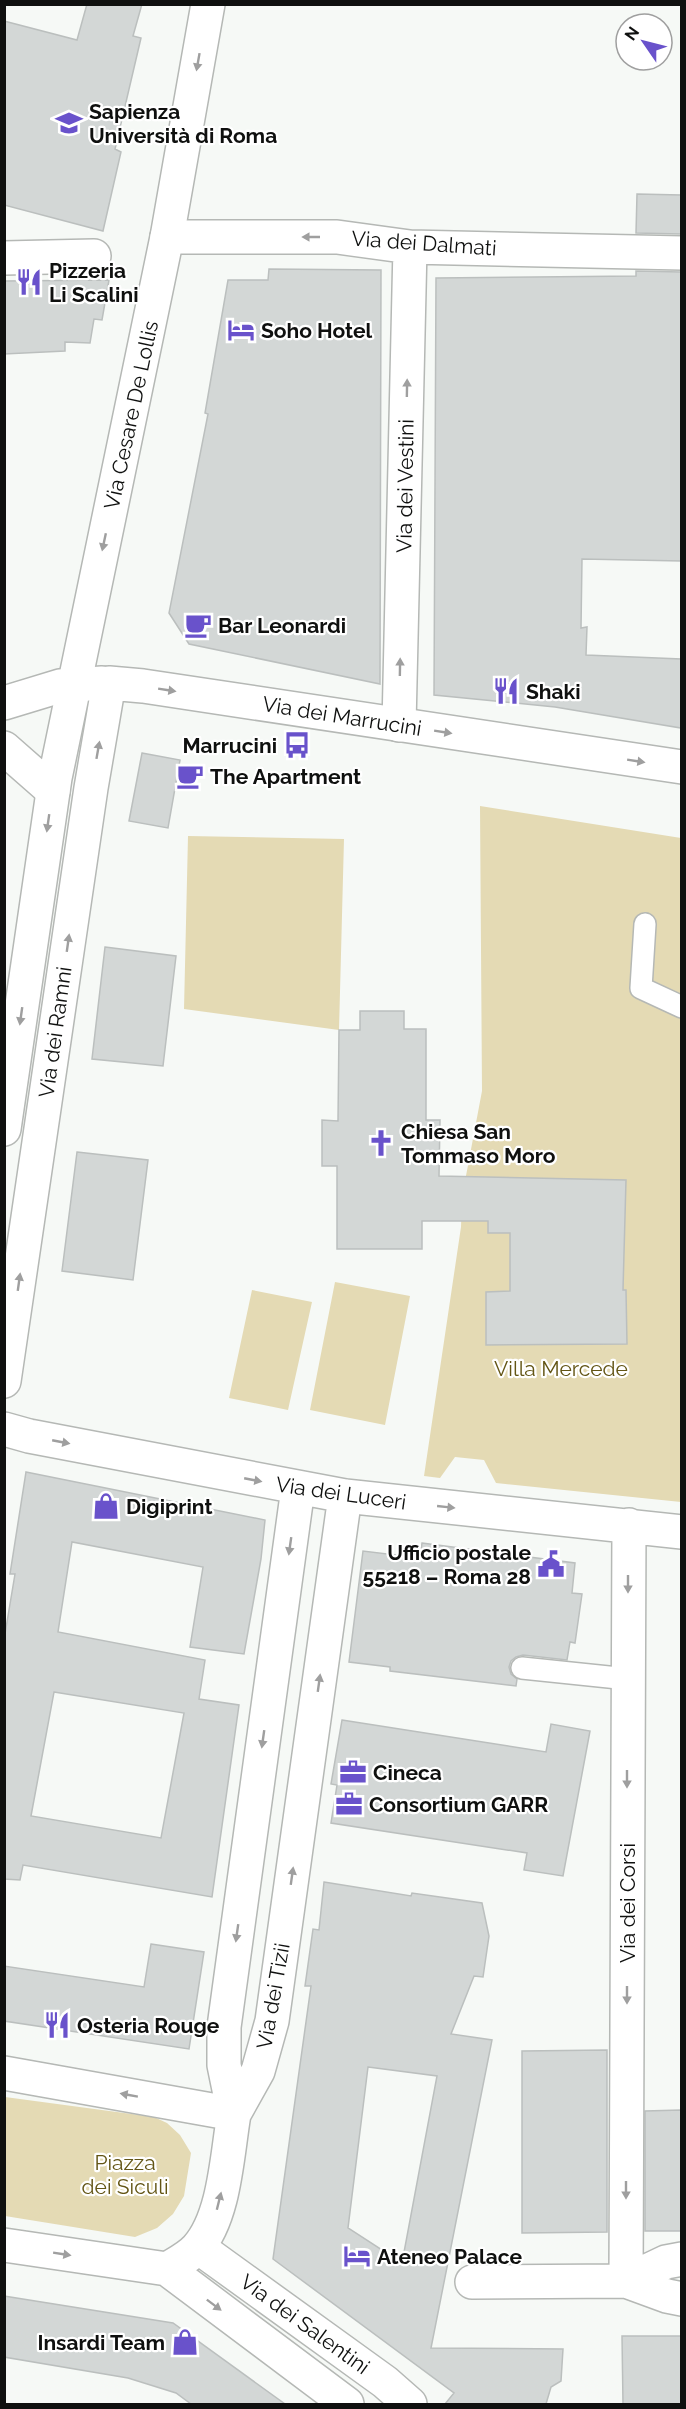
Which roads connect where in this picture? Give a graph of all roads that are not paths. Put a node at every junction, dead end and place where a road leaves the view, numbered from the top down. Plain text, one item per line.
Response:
1 (208, 4) edge
2 (167, 237) junction
3 (411, 247) junction
4 (681, 253) edge
5 (94, 256) dead end
6 (4, 258) edge
7 (74, 683) junction
8 (109, 683) junction
9 (4, 704) edge
10 (399, 725) junction
11 (4, 748) edge
12 (681, 768) edge
13 (53, 791) junction
14 (645, 924) dead end
15 (681, 1007) edge
16 (4, 1129) edge
17 (4, 1381) edge
18 (4, 1429) edge
19 (298, 1488) junction
20 (345, 1496) junction
21 (629, 1526) junction
22 (681, 1532) edge
23 (522, 1668) dead end
24 (628, 1679) junction
25 (4, 2073) edge
26 (234, 2114) junction
27 (4, 2245) edge
28 (198, 2247) junction
29 (681, 2259) edge
30 (167, 2270) junction
31 (626, 2281) junction
32 (472, 2283) dead end
33 (681, 2299) edge
34 (346, 2404) edge
35 (410, 2404) edge

1 -> 2 street, Via Cesare De Lollis
3 -> 2 street, Via dei Dalmati
2 -> 7 street, Via Cesare De Lollis
3 - 4 street, Via dei Dalmati
10 -> 3 street, Via dei Vestini
5 - 6 street
7 - 8 street, Via dei Marrucini
7 - 9 street, Via dei Marrucini
7 - 13 street, Via dei Ramni
8 -> 10 street, Via dei Marrucini
17 -> 8 street, Via dei Ramni
10 -> 12 street, Via dei Marrucini
11 - 13 street
13 -> 16 street, Via dei Ramni
14 - 15 lane
18 -> 19 street, Via dei Luceri
19 - 20 street, Via dei Luceri
19 -> 26 street, Via dei Tizii
20 -> 21 street, Via dei Luceri
26 -> 20 street, Via dei Tizii
21 - 22 street, Via dei Luceri
21 -> 24 street, Via dei Corsi
23 - 24 lane
24 -> 31 street, Via dei Corsi
26 -> 25 street
28 -> 26 street
27 -> 30 street
28 - 30 street
28 - 35 street, Via dei Salentini
29 - 31 street
30 -> 34 street, Via dei Salentini
31 - 32 street
31 - 33 street

